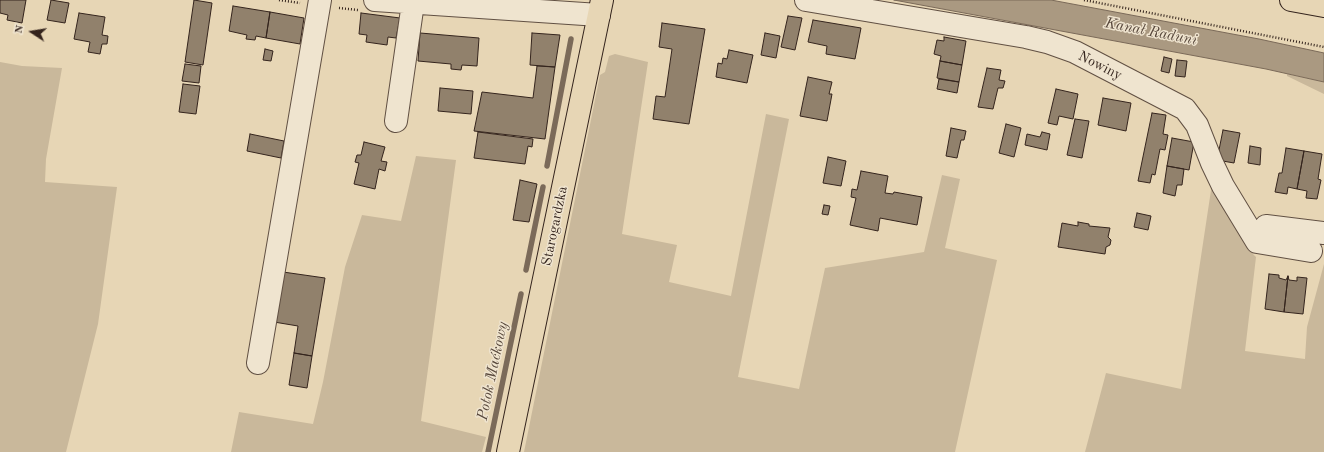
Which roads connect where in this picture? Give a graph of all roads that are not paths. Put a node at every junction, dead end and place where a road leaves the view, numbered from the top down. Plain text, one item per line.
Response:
1 (320, 0) edge
2 (375, 0) edge
3 (806, 0) edge
4 (1291, 0) edge
5 (413, 3) junction
6 (1324, 6) edge
7 (600, 8) edge
8 (396, 121) dead end
9 (1266, 226) dead end
10 (1324, 233) edge
11 (1289, 238) junction
12 (1311, 252) dead end
13 (258, 363) dead end
14 (508, 452) edge

1 - 13 street
2 - 5 street
3 - 11 street, Nowiny
4 - 6 main road
5 - 7 street
5 - 8 street
7 - 14 main road, Starogardzka
9 - 11 street
10 - 11 street
11 - 12 street, Nowiny

